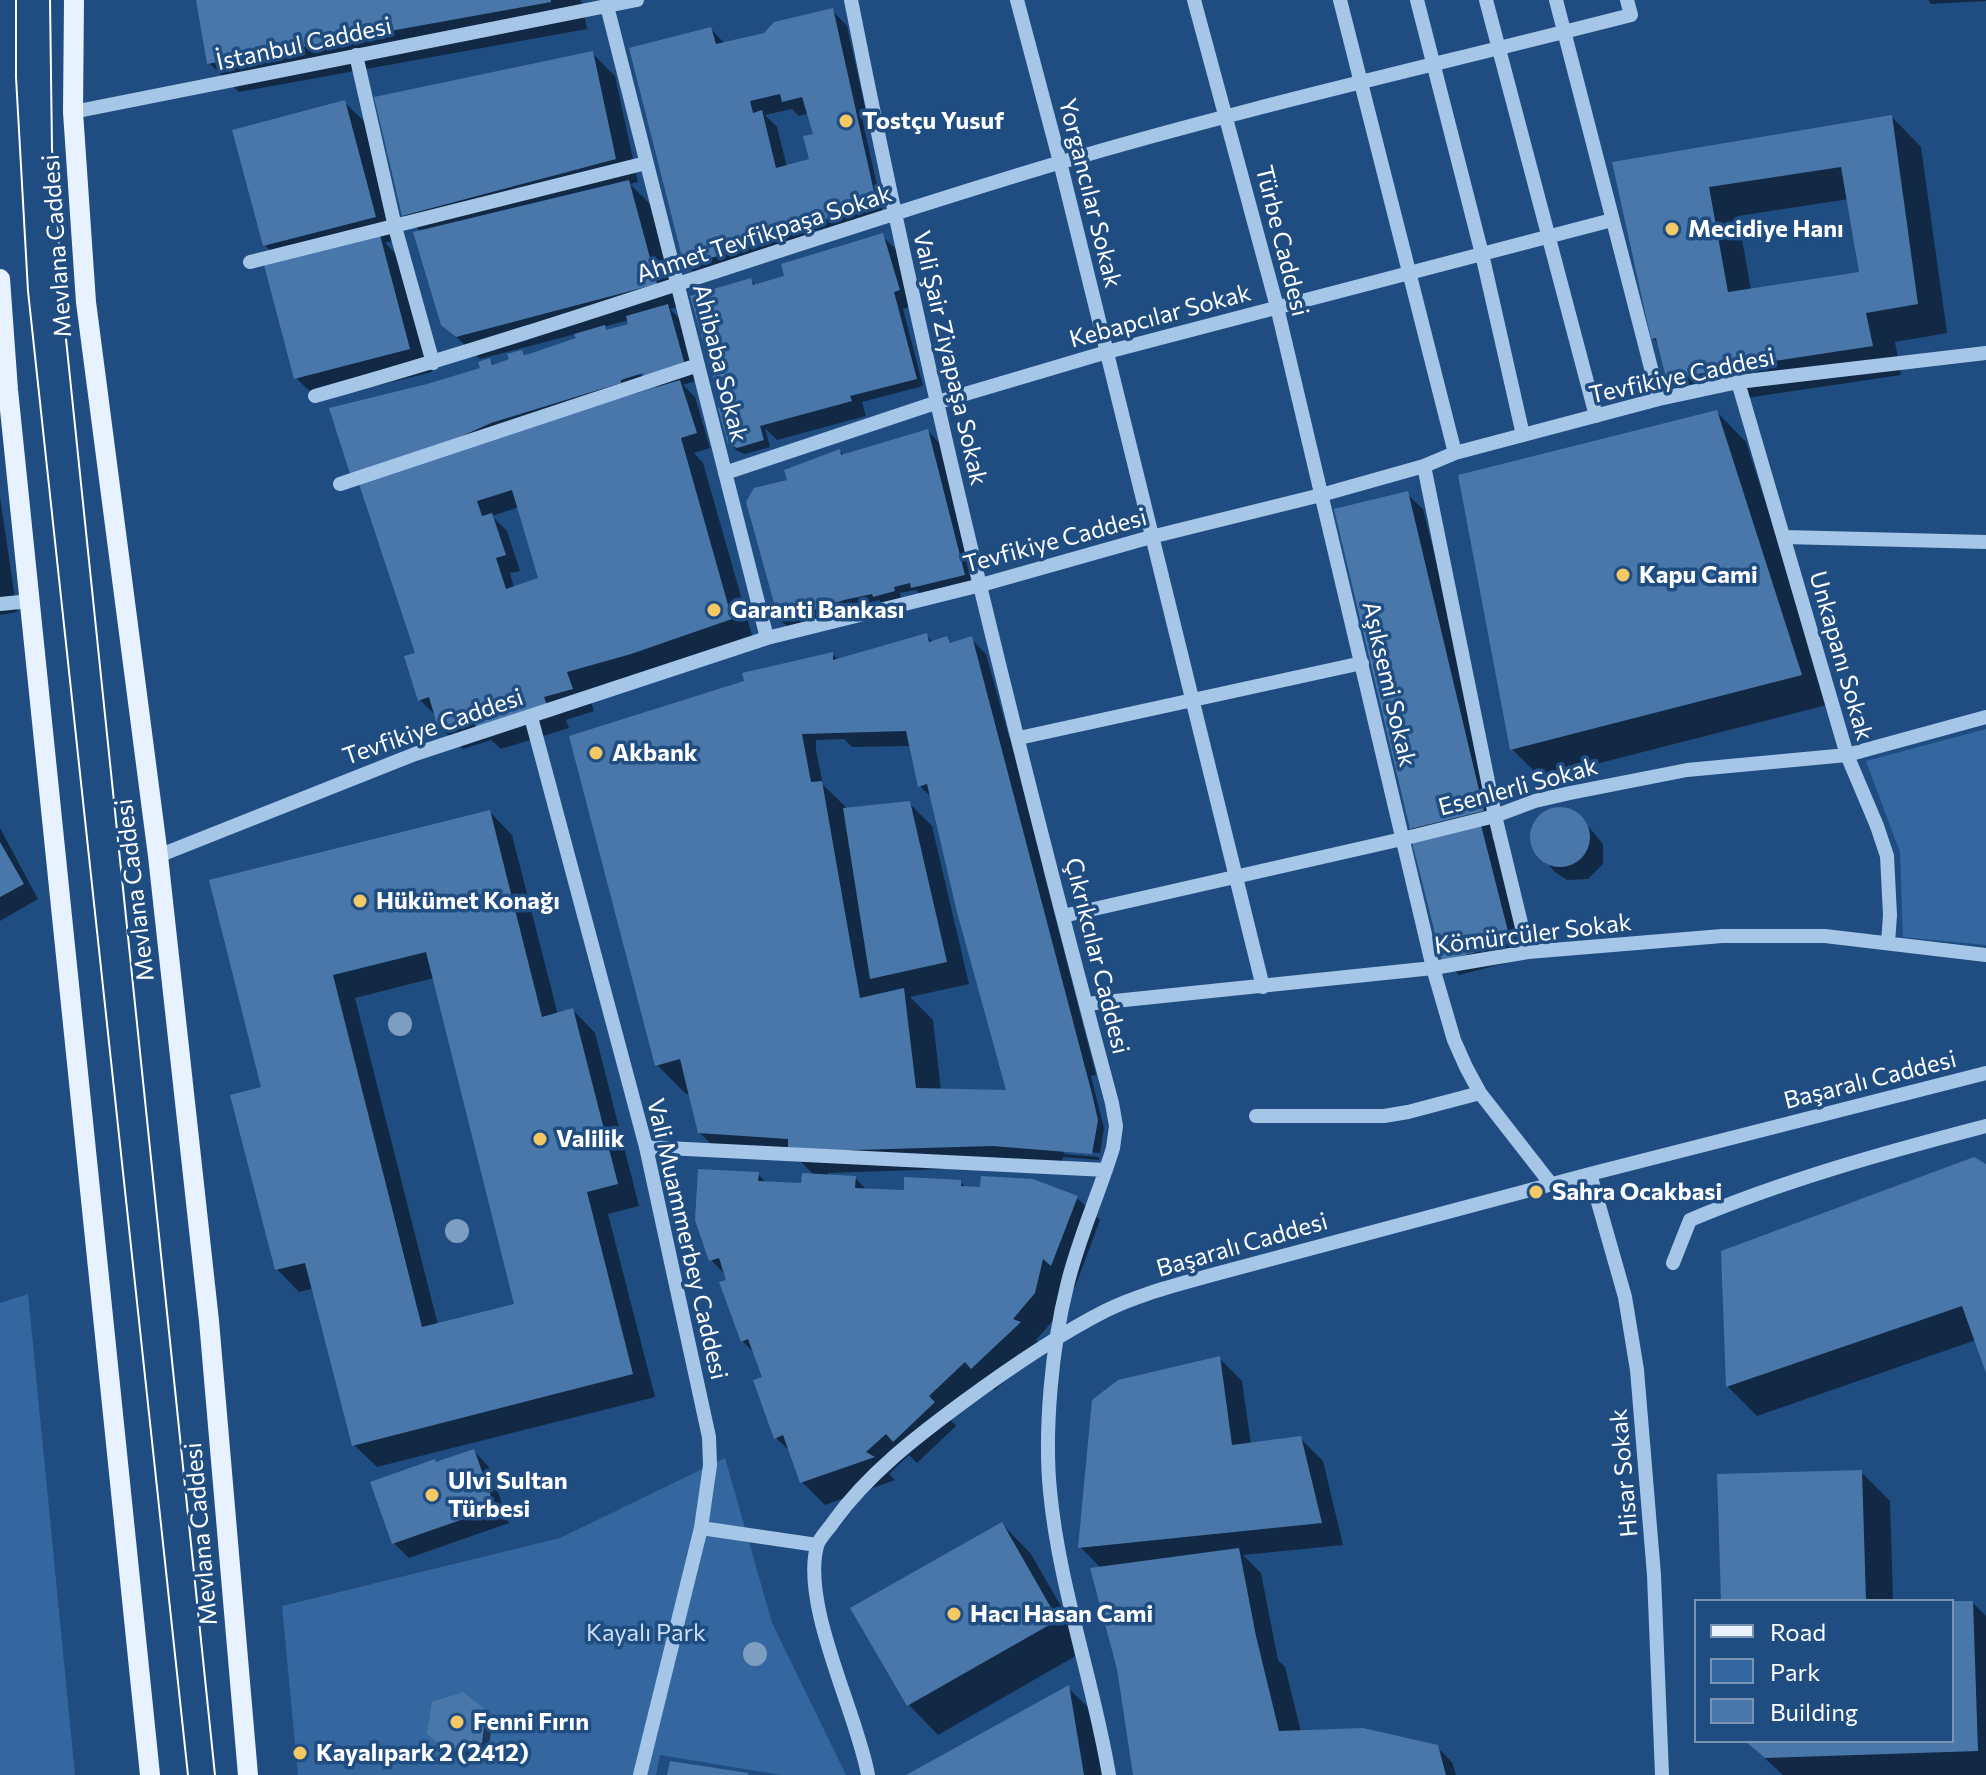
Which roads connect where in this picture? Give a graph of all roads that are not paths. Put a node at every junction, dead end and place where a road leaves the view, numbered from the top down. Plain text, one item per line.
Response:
1 (74, 0) edge
2 (637, 0) edge
3 (851, 0) edge
4 (1017, 0) edge
5 (1194, 0) edge
6 (1340, 0) edge
7 (1417, 0) edge
8 (1486, 0) edge
9 (1556, 0) edge
10 (575, 6) edge
11 (607, 6) junction
12 (1629, 8) edge
13 (1565, 32) junction
14 (1498, 49) junction
15 (356, 55) junction
16 (1435, 65) junction
17 (1362, 84) junction
18 (73, 112) junction
19 (1227, 116) junction
20 (1060, 162) junction
21 (646, 163) junction
22 (893, 214) junction
23 (1612, 220) junction
24 (395, 227) junction
25 (1547, 237) junction
26 (1482, 254) junction
27 (250, 262) dead end
28 (1410, 273) junction
29 (0, 279) edge
30 (677, 285) junction
31 (1277, 307) junction
32 (1107, 352) junction
33 (1986, 353) edge
34 (433, 363) junction
35 (698, 365) junction
36 (1738, 382) junction
37 (315, 396) dead end
38 (1659, 399) junction
39 (938, 402) junction
40 (1596, 416) junction
41 (1523, 435) junction
42 (1455, 453) junction
43 (1424, 466) junction
44 (725, 473) junction
45 (340, 484) dead end
46 (1321, 495) junction
47 (1151, 537) junction
48 (1784, 537) junction
49 (1986, 542) edge
50 (981, 585) junction
51 (30, 601) junction
52 (0, 604) edge
53 (767, 638) junction
54 (1362, 663) junction
55 (1193, 701) junction
56 (531, 717) junction
57 (1986, 717) edge
58 (1019, 738) junction
59 (1847, 755) junction
60 (1495, 816) junction
61 (1402, 839) junction
62 (158, 856) junction
63 (1234, 879) junction
64 (1063, 916) junction
65 (1888, 943) junction
66 (1528, 952) junction
67 (1986, 955) edge
68 (1433, 968) junction
69 (1263, 987) junction
70 (1086, 1004) junction
71 (1986, 1073) edge
72 (1480, 1093) junction
73 (1256, 1116) dead end
74 (1986, 1126) edge
75 (646, 1147) junction
76 (1106, 1170) junction
77 (1590, 1174) junction
78 (1551, 1184) junction
79 (1673, 1263) dead end
80 (1058, 1336) junction
81 (701, 1528) junction
82 (817, 1545) junction
83 (150, 1775) edge
84 (248, 1775) edge
85 (640, 1775) edge
86 (868, 1775) edge
87 (1109, 1775) edge
88 (1662, 1775) edge

1 - 18 main road, Mevlana Caddesi
2 - 11 street, İstanbul Caddesi
3 - 22 street, Vali Şair Ziyapaşa Sokak
4 - 20 street, Yorgancılar Sokak
5 - 19 street, Türbe Caddesi
6 - 17 street
7 - 16 street
8 - 14 street
9 - 13 street
10 - 11 street, İstanbul Caddesi
10 - 15 street, İstanbul Caddesi
11 - 21 street, Ahibaba Sokak
12 - 13 street, Ahmet Tevfikpaşa Sokak
13 - 14 street, Ahmet Tevfikpaşa Sokak
13 - 23 street
14 - 16 street, Ahmet Tevfikpaşa Sokak
14 - 25 street
15 - 18 street, İstanbul Caddesi
15 - 24 street
16 - 17 street, Ahmet Tevfikpaşa Sokak
16 - 26 street
17 - 19 street, Ahmet Tevfikpaşa Sokak
17 - 28 street
18 - 62 main road, Mevlana Caddesi
19 - 20 street, Ahmet Tevfikpaşa Sokak
19 - 31 street, Türbe Caddesi
20 - 22 street, Ahmet Tevfikpaşa Sokak
20 - 32 street, Yorgancılar Sokak
21 - 24 street
21 - 30 street, Ahibaba Sokak
22 - 30 street, Ahmet Tevfikpaşa Sokak
22 - 39 street, Vali Şair Ziyapaşa Sokak
23 - 25 street, Kebapcılar Sokak
23 - 38 street
24 - 27 street
24 - 34 street
25 - 26 street, Kebapcılar Sokak
25 - 40 street
26 - 28 street, Kebapcılar Sokak
26 - 41 street
28 - 31 street, Kebapcılar Sokak
28 - 42 street
29 - 51 main road
30 - 34 street, Ahmet Tevfikpaşa Sokak
30 - 35 street, Ahibaba Sokak
31 - 32 street, Kebapcılar Sokak
31 - 46 street, Türbe Caddesi
32 - 39 street, Kebapcılar Sokak
32 - 47 street, Yorgancılar Sokak
33 - 36 street, Tevfikiye Caddesi
34 - 37 street, Ahmet Tevfikpaşa Sokak
35 - 44 street, Ahibaba Sokak
35 - 45 street
36 - 38 street, Tevfikiye Caddesi
36 - 48 street, Unkapanı Sokak
38 - 40 street, Tevfikiye Caddesi
39 - 44 street, Kebapcılar Sokak
39 - 50 street, Vali Şair Ziyapaşa Sokak
40 - 41 street, Tevfikiye Caddesi
41 - 42 street, Tevfikiye Caddesi
42 - 43 street, Tevfikiye Caddesi
43 - 46 street, Tevfikiye Caddesi
43 - 60 street
44 - 53 street, Ahibaba Sokak
46 - 47 street, Tevfikiye Caddesi
46 - 54 street, Aşıksemi Sokak
47 - 50 street, Tevfikiye Caddesi
47 - 55 street, Yorgancılar Sokak
48 - 49 street
48 - 59 street, Unkapanı Sokak
50 - 53 street, Tevfikiye Caddesi
50 - 58 street, Çıkrıkcılar Caddesi
51 - 52 street
51 - 83 main road
53 - 56 street, Tevfikiye Caddesi
54 - 55 street
54 - 61 street, Aşıksemi Sokak
55 - 58 street
55 - 63 street, Yorgancılar Sokak
56 - 62 street, Tevfikiye Caddesi
56 - 75 street, Vali Muammerbey Caddesi
57 - 59 street, Esenlerli Sokak
58 - 64 street, Çıkrıkcılar Caddesi
59 - 60 street, Esenlerli Sokak
59 - 65 street, Unkapanı Sokak
60 - 61 street, Esenlerli Sokak
60 - 66 street
61 - 63 street, Esenlerli Sokak
61 - 68 street, Aşıksemi Sokak
62 - 84 main road, Mevlana Caddesi
63 - 64 street, Esenlerli Sokak
63 - 69 street, Yorgancılar Sokak
64 - 70 street, Çıkrıkcılar Caddesi
65 - 66 street, Kömürcüler Sokak
65 - 67 street, Kömürcüler Sokak
66 - 68 street, Kömürcüler Sokak
68 - 69 street, Kömürcüler Sokak
68 - 72 street, Aşıksemi Sokak
69 - 70 street, Kömürcüler Sokak
70 - 76 street, Çıkrıkcılar Caddesi
71 - 77 street, Başaralı Caddesi
72 - 73 street
72 - 78 street, Aşıksemi Sokak
74 - 79 street
75 - 76 street
75 - 81 street, Vali Muammerbey Caddesi
76 - 80 street, Çıkrıkcılar Caddesi
77 - 78 street, Başaralı Caddesi
77 - 88 street, Hisar Sokak
78 - 80 street, Başaralı Caddesi
80 - 82 street, Başaralı Caddesi
80 - 87 street, Çıkrıkcılar Caddesi
81 - 82 street
81 - 85 street, Vali Muammerbey Caddesi
82 - 86 street

